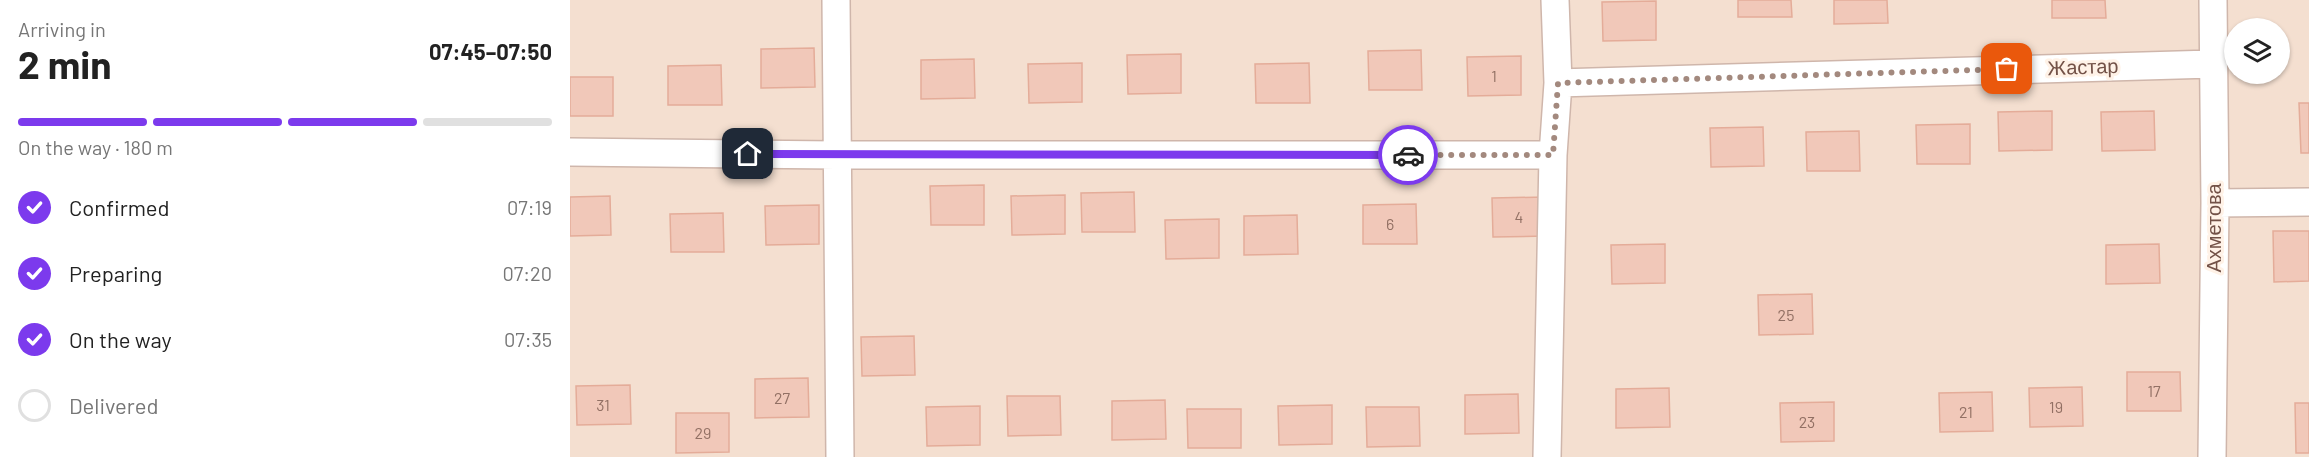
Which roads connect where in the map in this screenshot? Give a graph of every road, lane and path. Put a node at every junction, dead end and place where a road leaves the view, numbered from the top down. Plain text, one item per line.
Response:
1 (836, 0) edge
2 (1555, 0) edge
3 (2213, 0) edge
4 (2212, 64) junction
5 (1558, 83) junction
6 (570, 152) edge
7 (836, 155) junction
8 (1553, 155) junction
9 (2309, 202) edge
10 (2215, 203) junction
11 (840, 457) edge
12 (1547, 457) edge
13 (2212, 457) edge

1 - 7 street
2 - 5 street
3 - 4 street, Ахметова
4 - 5 street, Жастар
4 - 10 street, Ахметова
5 - 8 street
6 - 7 street
7 - 8 street
7 - 11 street
8 - 12 street
9 - 10 street
10 - 13 street, Ахметова

